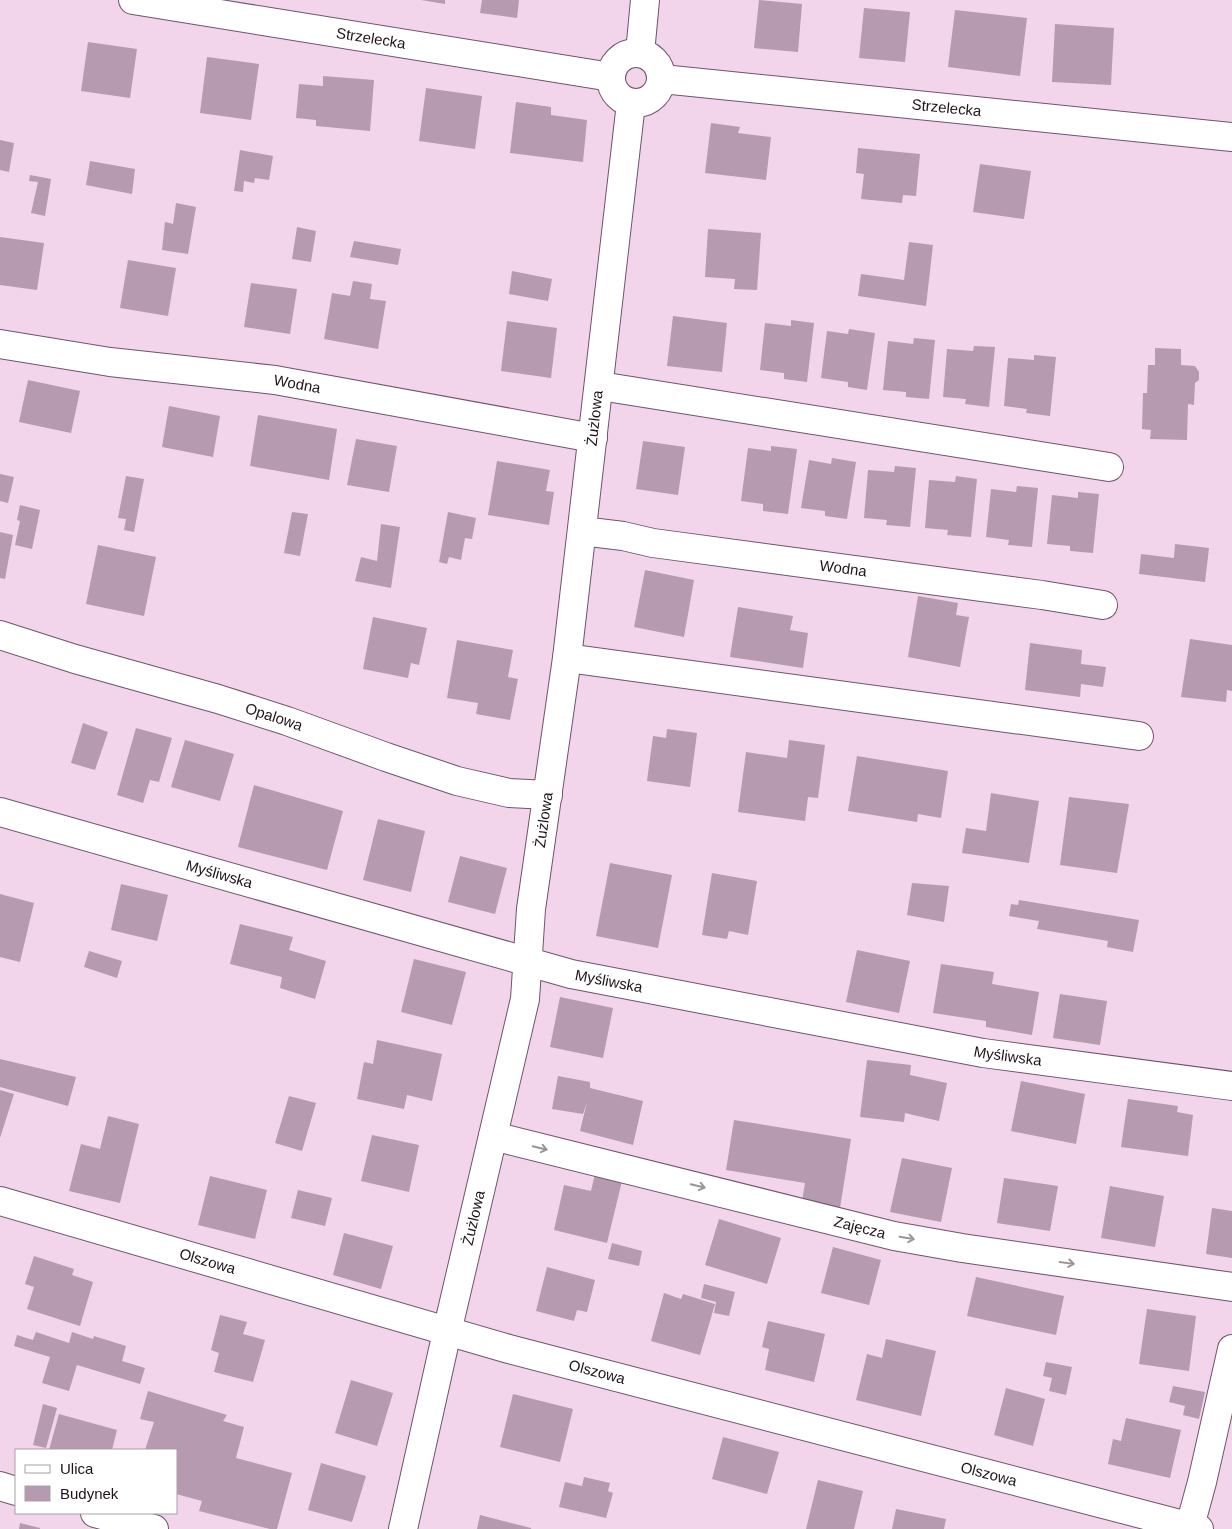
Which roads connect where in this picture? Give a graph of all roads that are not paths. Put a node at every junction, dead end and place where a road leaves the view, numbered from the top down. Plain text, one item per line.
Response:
1 (133, 0) edge
2 (645, 0) edge
3 (640, 53) junction
4 (611, 77) junction
5 (662, 79) junction
6 (632, 103) junction
7 (1232, 137) edge
8 (0, 344) edge
9 (600, 386) junction
10 (593, 438) junction
11 (1109, 467) dead end
12 (582, 532) junction
13 (1103, 605) dead end
14 (0, 635) edge
15 (567, 658) junction
16 (1139, 736) dead end
17 (548, 795) junction
18 (0, 812) edge
19 (528, 961) junction
20 (1232, 1086) edge
21 (493, 1136) junction
22 (0, 1201) edge
23 (1232, 1287) edge
24 (447, 1332) junction
25 (1232, 1349) edge
26 (0, 1486) edge
27 (15, 1491) edge
28 (99, 1514) edge
29 (1195, 1528) edge
30 (154, 1529) edge
31 (403, 1529) edge

1 - 4 street, Strzelecka
2 - 3 street
3 - 4 street
3 - 5 street
4 - 6 street
5 - 6 street
5 - 7 street, Strzelecka
6 - 9 street, Żużlowa
8 - 10 street, Wodna
9 - 10 street, Żużlowa
9 - 11 street
10 - 12 street, Żużlowa
12 - 13 street, Wodna
12 - 15 street, Żużlowa
14 - 17 street, Opalowa
15 - 16 street
15 - 17 street, Żużlowa
17 - 19 street, Żużlowa
18 - 19 street, Myśliwska
19 - 20 street, Myśliwska
19 - 21 street, Żużlowa
21 -> 23 street, Zajęcza
21 - 24 street, Żużlowa
22 - 24 street, Olszowa
24 - 29 street, Olszowa
24 - 31 street, Żużlowa
25 - 29 street
26 - 27 street
28 - 30 street

